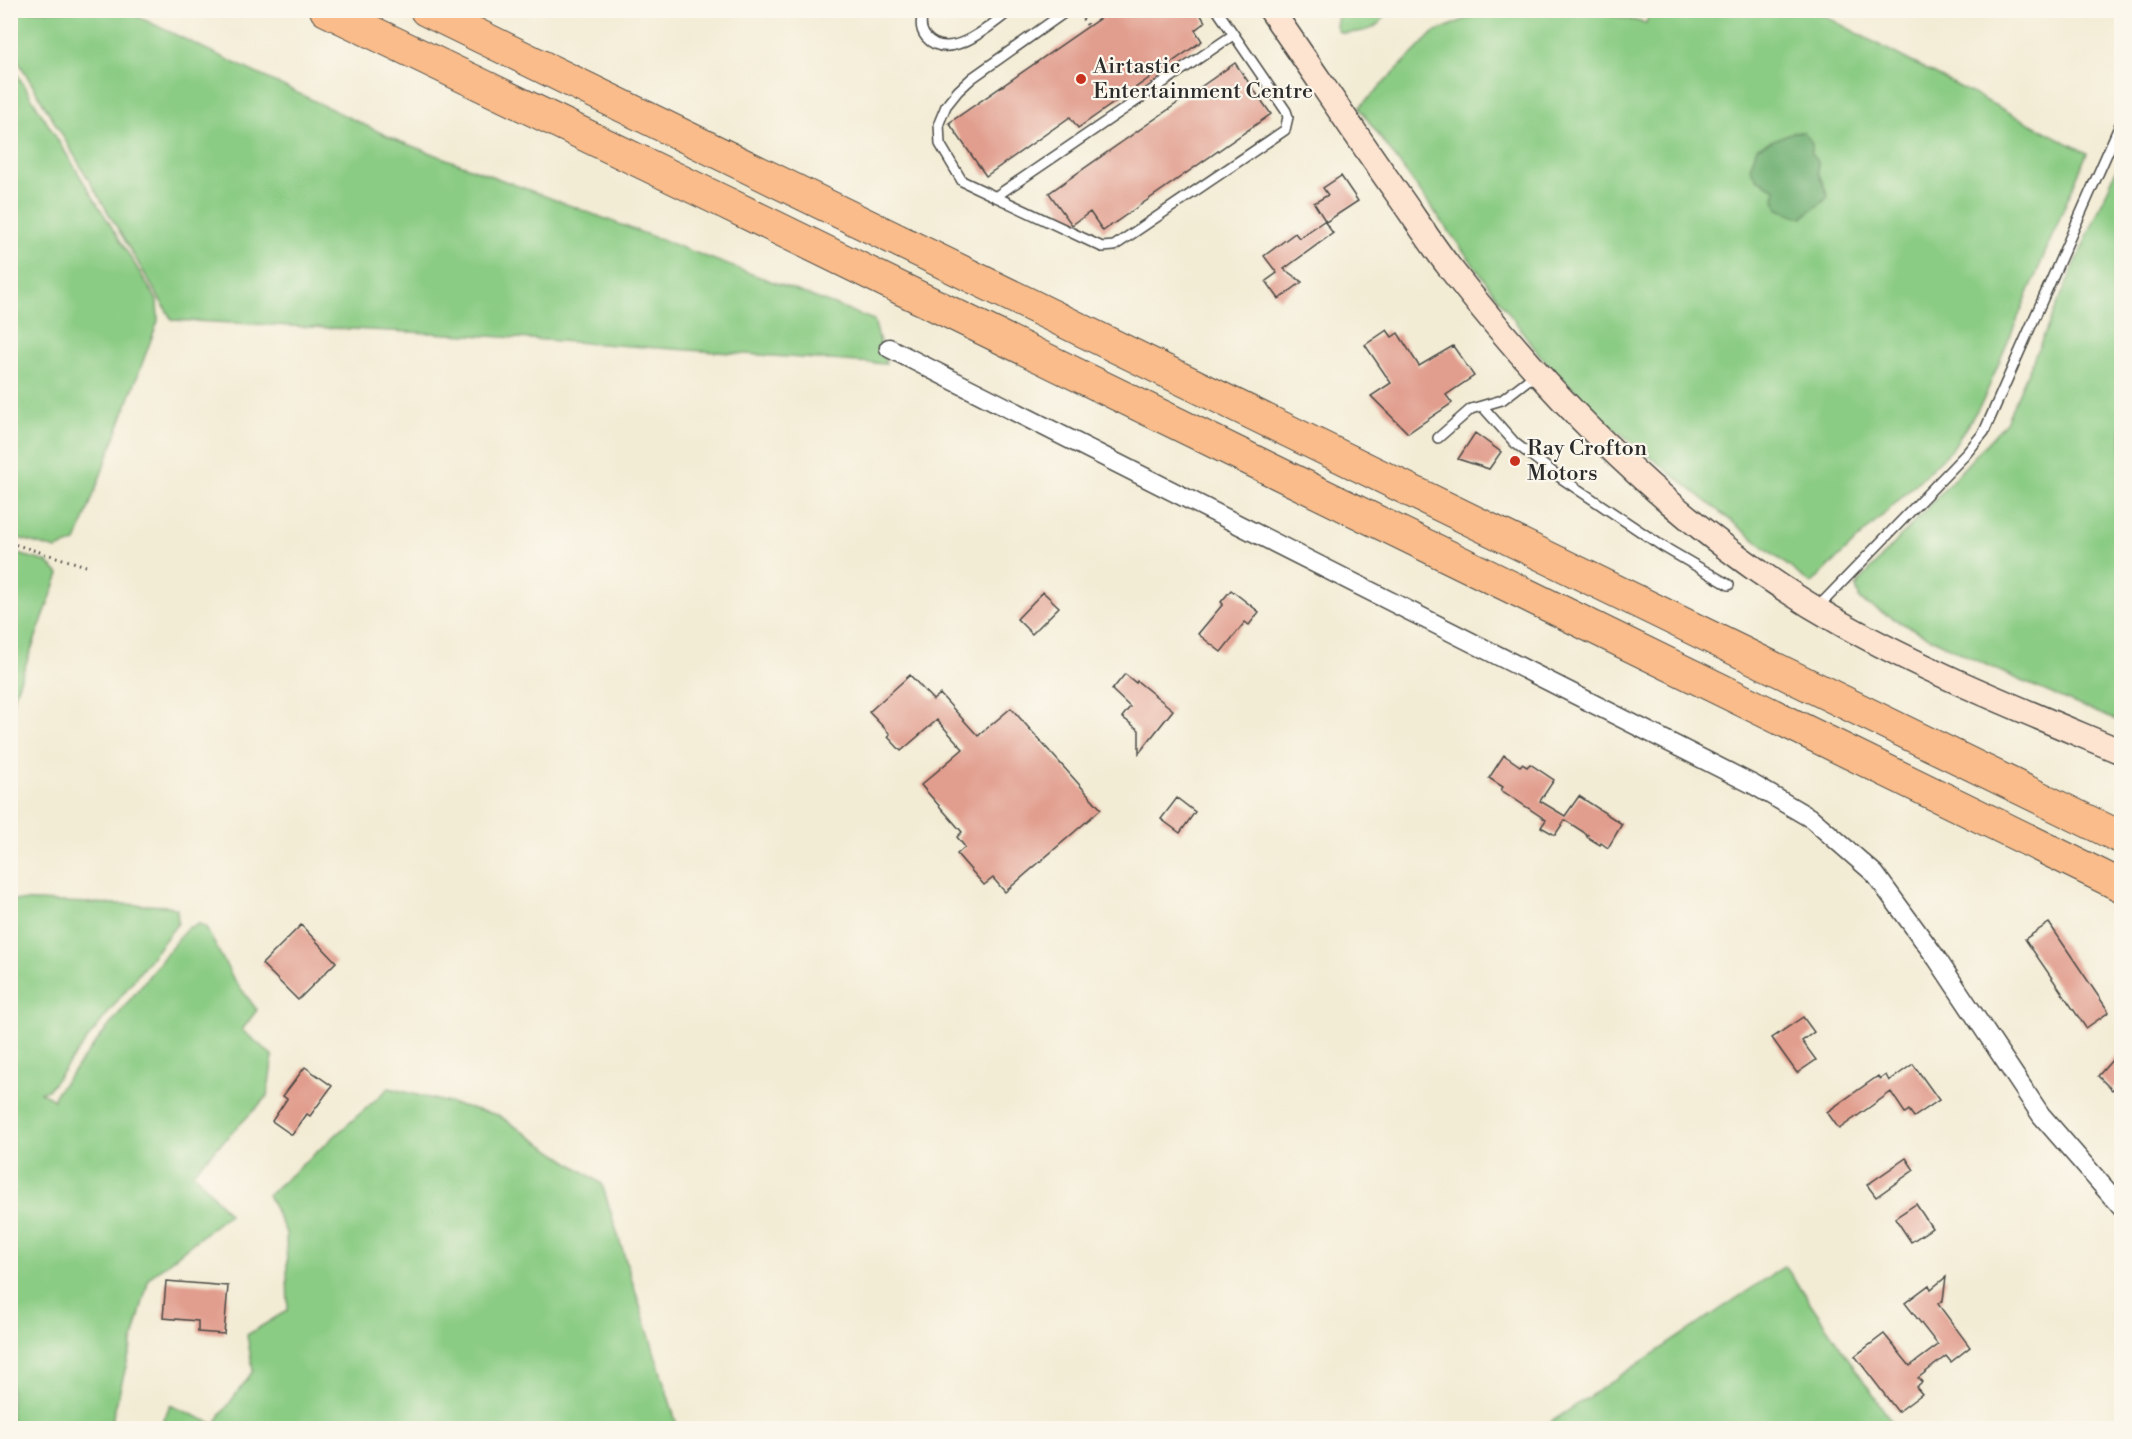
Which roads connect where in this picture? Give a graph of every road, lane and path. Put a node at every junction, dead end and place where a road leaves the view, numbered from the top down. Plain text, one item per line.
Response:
1 (326, 10) edge
2 (426, 10) edge
3 (924, 10) edge
4 (1011, 10) edge
5 (1068, 10) edge
6 (1077, 10) edge
7 (1217, 10) edge
8 (1270, 10) edge
9 (1088, 26) dead end
10 (1233, 35) junction
11 (2121, 120) edge
12 (995, 197) junction
13 (888, 348) dead end
14 (1537, 373) junction
15 (1482, 406) junction
16 (1438, 438) dead end
17 (10, 543) edge
18 (86, 566) dead end
19 (1729, 585) dead end
20 (1816, 609) junction
21 (2121, 752) edge
22 (2121, 838) edge
23 (2121, 886) edge
24 (2121, 1208) edge

1 - 23 highway
2 - 22 highway
3 - 4 lane
5 - 12 lane
6 - 9 path
7 - 10 lane
8 - 14 main road
10 - 12 lane
10 - 12 lane
11 - 20 lane
13 - 24 street
14 - 15 lane
14 - 20 main road
15 - 16 lane
15 - 19 lane
17 - 18 path
20 - 21 main road

